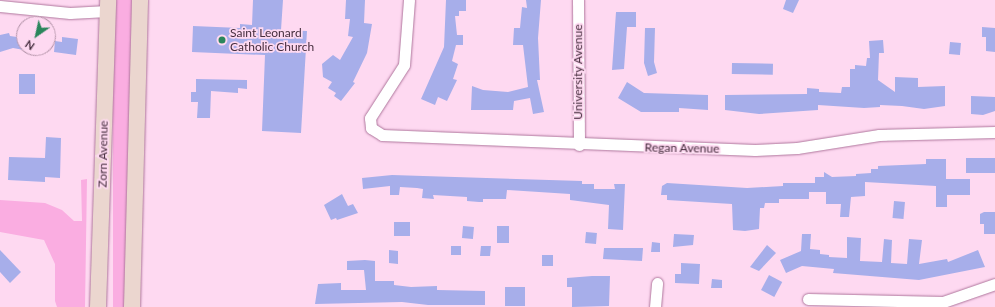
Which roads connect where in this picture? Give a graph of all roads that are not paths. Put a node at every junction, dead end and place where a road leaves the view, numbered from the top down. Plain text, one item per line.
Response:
1 (140, 0) edge
2 (409, 0) edge
3 (578, 0) edge
4 (0, 6) edge
5 (107, 6) edge
6 (995, 132) edge
7 (579, 145) junction
8 (657, 282) dead end
9 (995, 284) edge
10 (808, 298) dead end
11 (847, 304) edge
12 (98, 307) edge
13 (132, 307) edge
14 (655, 307) edge

1 - 13 main road
2 - 7 street, Regan Avenue
3 - 7 street, University Avenue
4 - 5 street
5 - 12 main road, Zorn Avenue
6 - 7 street, Regan Avenue
8 - 14 street
9 - 11 street
10 - 11 street

